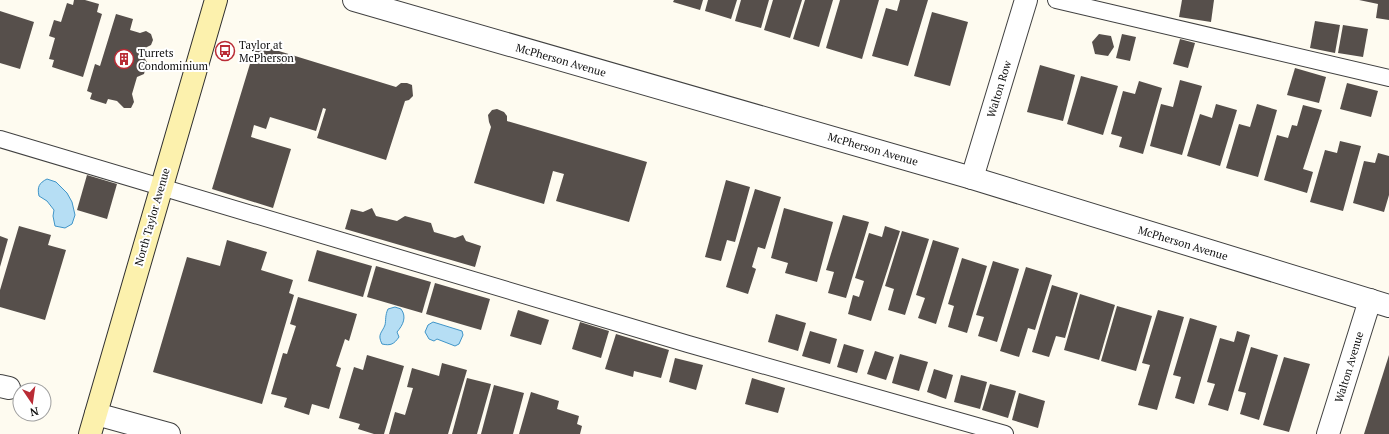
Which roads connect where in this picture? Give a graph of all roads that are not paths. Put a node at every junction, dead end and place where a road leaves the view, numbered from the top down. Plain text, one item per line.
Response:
1 (216, 0) edge
2 (354, 0) edge
3 (1026, 0) edge
4 (1056, 0) edge
5 (1389, 78) edge
6 (0, 139) edge
7 (972, 178) junction
8 (161, 187) junction
9 (1379, 303) edge
10 (93, 424) edge
11 (169, 434) edge
12 (1005, 434) edge
13 (1328, 434) edge

1 - 8 street, North Taylor Avenue
2 - 7 street, McPherson Avenue
3 - 7 street, Walton Row
4 - 5 lane
6 - 8 lane
7 - 9 street, McPherson Avenue
8 - 10 street, North Taylor Avenue
8 - 12 lane
9 - 13 street, Walton Avenue
10 - 11 street

